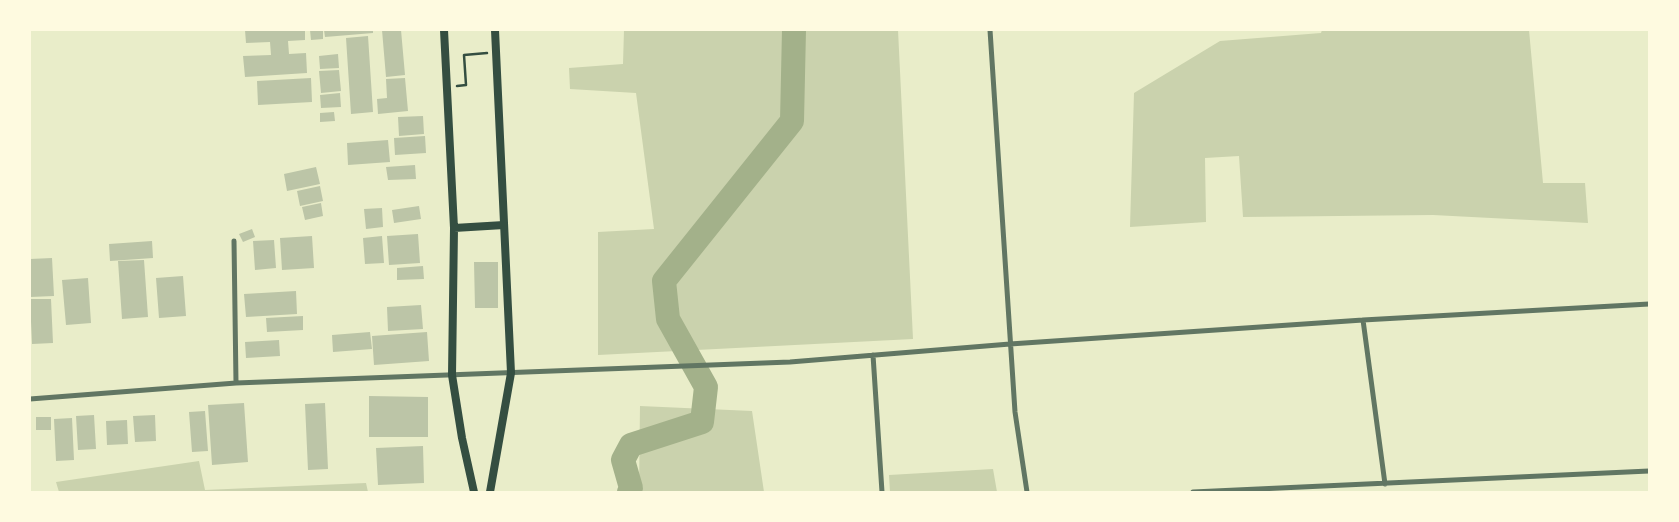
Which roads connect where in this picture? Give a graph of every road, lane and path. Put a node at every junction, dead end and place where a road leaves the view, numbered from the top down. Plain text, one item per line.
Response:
1 (444, 30) edge
2 (495, 30) edge
3 (990, 30) edge
4 (496, 52) junction
5 (447, 86) junction
6 (504, 225) junction
7 (454, 228) junction
8 (234, 241) dead end
9 (1649, 304) edge
10 (1363, 320) junction
11 (1010, 344) junction
12 (873, 355) junction
13 (512, 372) junction
14 (452, 375) junction
15 (236, 383) junction
16 (30, 399) edge
17 (1649, 472) edge
18 (1385, 484) junction
19 (474, 492) edge
20 (490, 492) edge
21 (882, 492) edge
22 (1027, 492) edge
23 (1193, 492) edge

1 - 5 main road
2 - 4 main road
3 - 11 street
4 - 5 path
4 - 6 main road
5 - 7 main road
6 - 7 main road
6 - 13 main road
7 - 14 main road
8 - 15 street
9 - 10 street
10 - 11 street
10 - 18 street
11 - 12 street
11 - 22 street
12 - 13 street
12 - 21 street
13 - 14 street
13 - 20 main road
14 - 15 street
14 - 19 main road
15 - 16 street
17 - 18 street
18 - 23 street

